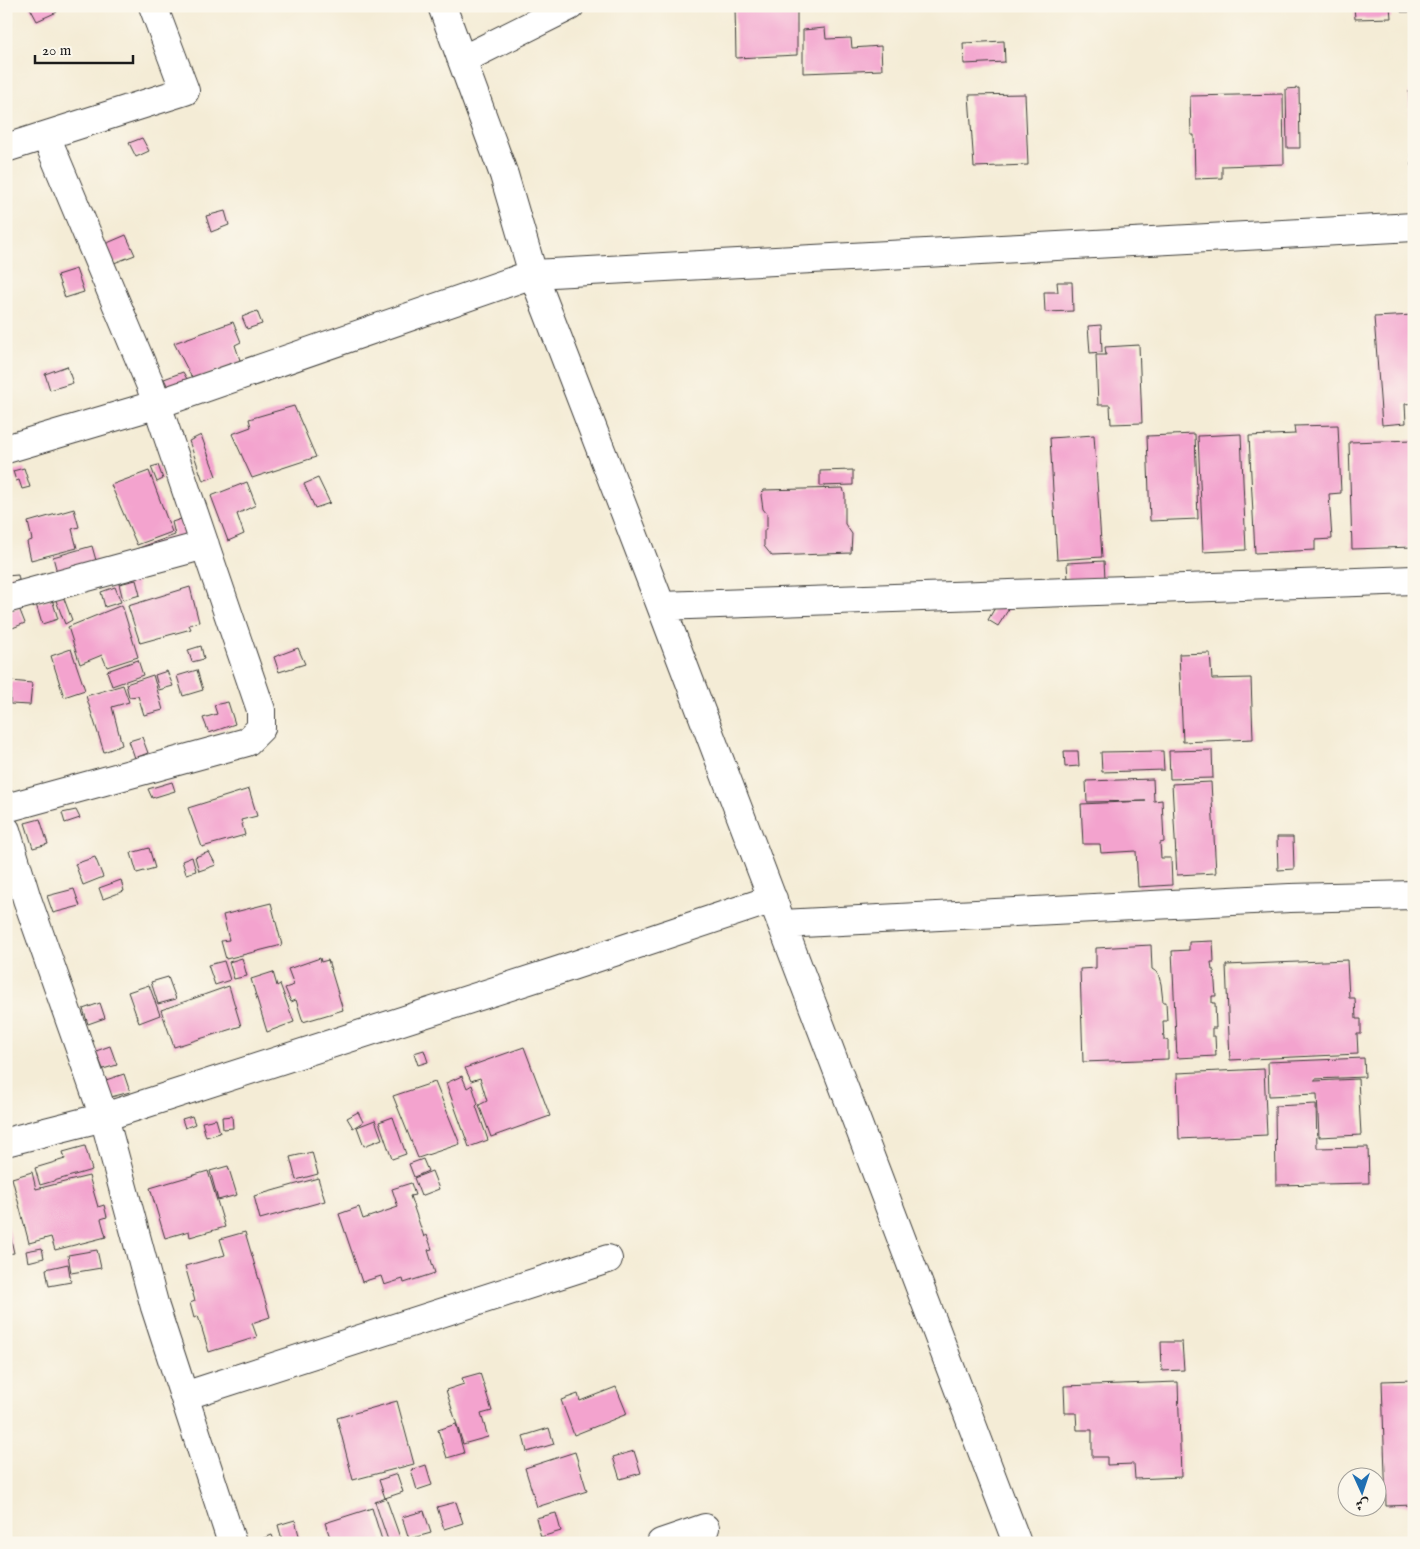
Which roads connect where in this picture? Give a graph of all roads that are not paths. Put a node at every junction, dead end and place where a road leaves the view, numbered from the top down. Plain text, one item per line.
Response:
1 (153, 6) edge
2 (442, 6) edge
3 (570, 6) edge
4 (462, 60) junction
5 (46, 136) junction
6 (6, 148) edge
7 (1414, 227) edge
8 (532, 274) junction
9 (158, 404) junction
10 (6, 450) edge
11 (205, 545) junction
12 (1414, 580) edge
13 (6, 599) edge
14 (661, 606) junction
15 (6, 808) edge
16 (6, 830) edge
17 (1414, 895) edge
18 (773, 899) junction
19 (17, 902) edge
20 (782, 924) junction
21 (104, 1118) junction
22 (6, 1142) edge
23 (608, 1260) dead end
24 (184, 1396) junction
25 (705, 1528) dead end
26 (232, 1543) edge
27 (661, 1543) edge
28 (1017, 1543) edge

1 - 5 street
2 - 4 street
3 - 4 street
4 - 8 street
5 - 6 street
5 - 9 street
7 - 8 street
8 - 9 street
8 - 14 street
9 - 10 street
9 - 11 street
11 - 13 street
11 - 15 street
12 - 14 street
14 - 18 street
16 - 19 street
17 - 20 street
18 - 20 street
18 - 21 street
19 - 21 street
20 - 28 street
21 - 22 street
21 - 24 street
23 - 24 street
24 - 26 street
25 - 27 street

